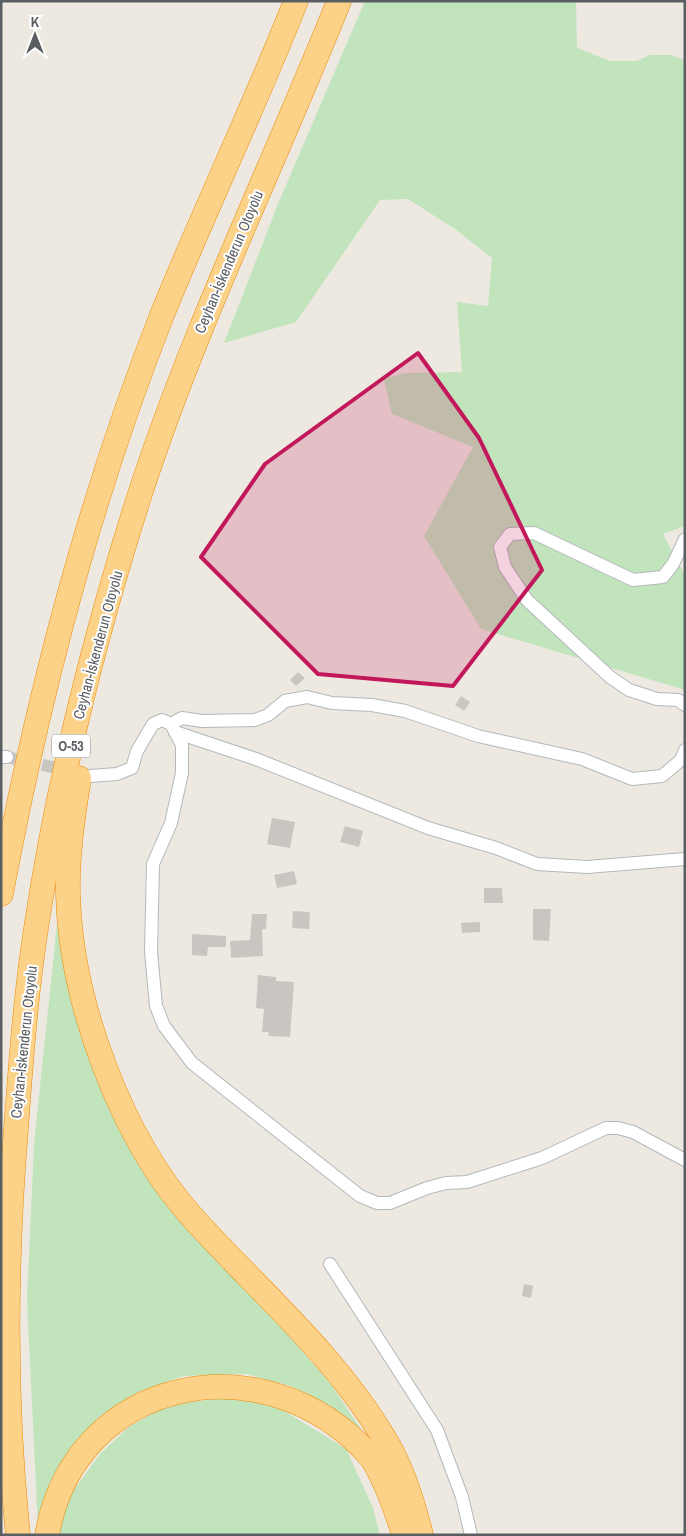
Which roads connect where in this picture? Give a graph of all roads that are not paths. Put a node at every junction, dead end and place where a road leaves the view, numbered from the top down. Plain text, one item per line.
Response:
1 (296, 1) edge
2 (340, 1) edge
3 (140, 494) junction
4 (685, 539) edge
5 (685, 705) edge
6 (173, 728) junction
7 (685, 750) edge
8 (90, 776) dead end
9 (685, 859) edge
10 (1, 894) edge
11 (685, 1160) edge
12 (330, 1264) dead end
13 (18, 1535) edge
14 (47, 1535) edge
15 (404, 1535) edge
16 (421, 1535) edge
17 (471, 1535) edge

1 - 10 highway, O-53
2 - 3 highway, Ceyhan-İskenderun Otoyolu / O-53
3 - 13 highway, Ceyhan-İskenderun Otoyolu / O-53
3 - 16 highway
4 - 5 street
6 - 7 street
6 - 8 street
6 - 9 street
6 - 11 street
12 - 17 street
14 - 15 highway

